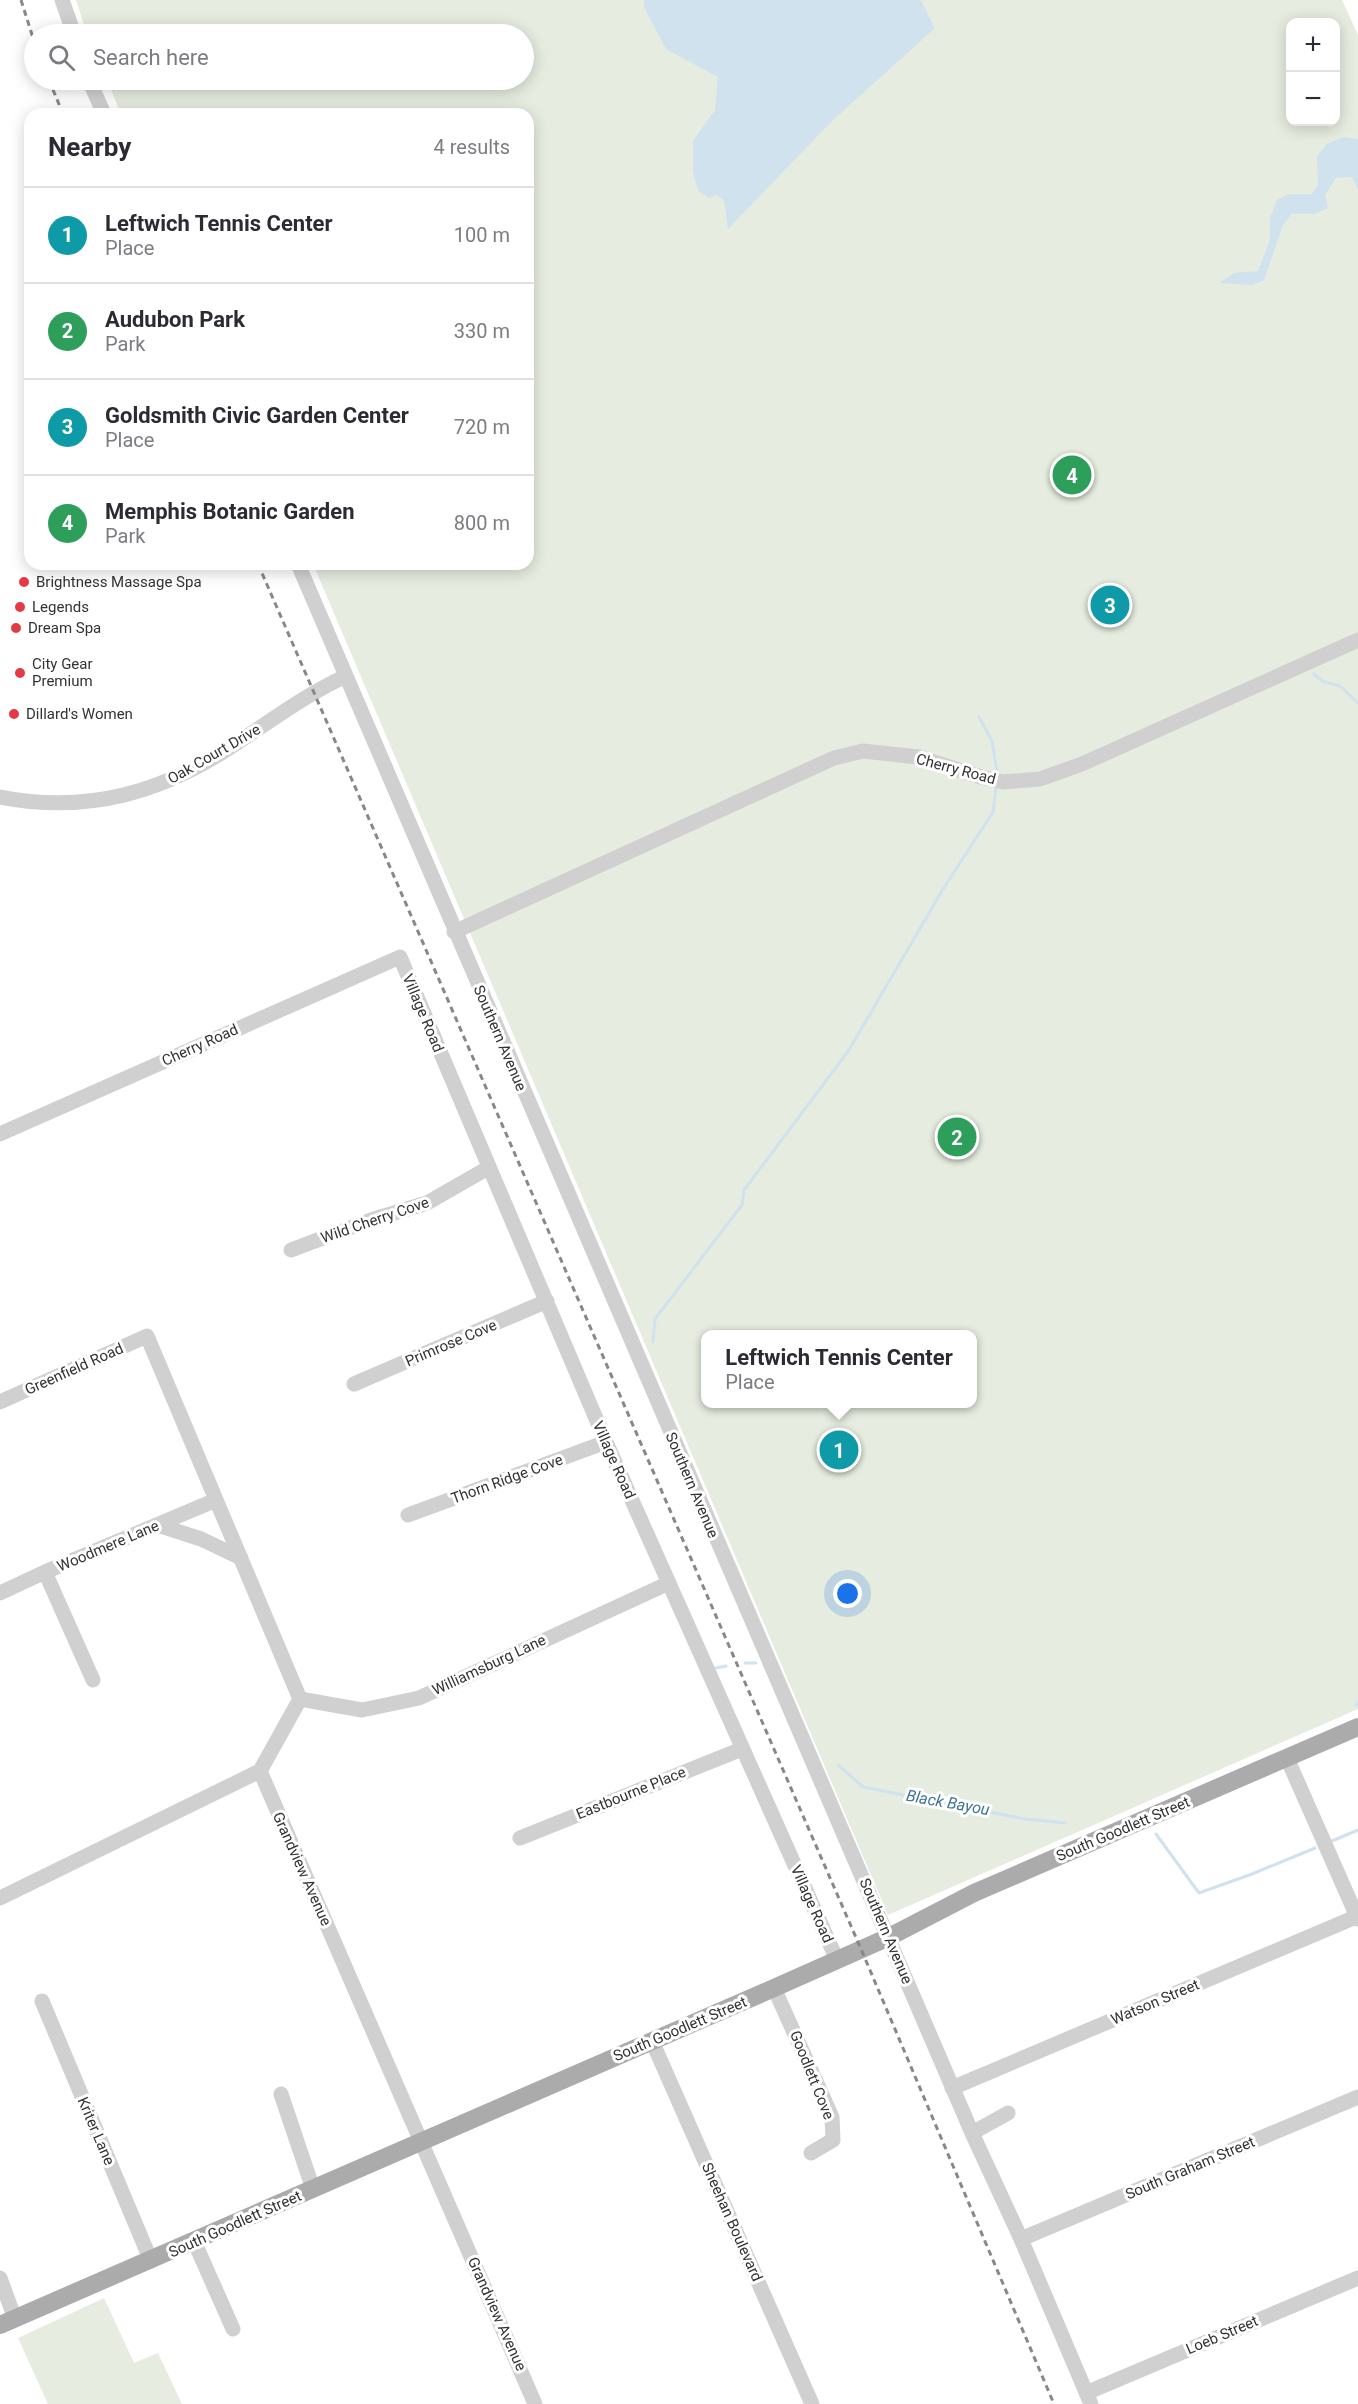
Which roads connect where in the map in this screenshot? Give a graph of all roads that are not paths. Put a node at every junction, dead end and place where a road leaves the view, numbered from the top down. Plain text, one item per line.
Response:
1 (62, 0) edge
2 (70, 24) edge
3 (93, 90) edge
4 (101, 108) edge
5 (301, 570) edge
6 (1358, 639) edge
7 (346, 676) junction
8 (0, 797) edge
9 (454, 932) junction
10 (400, 957) joint
11 (0, 1134) edge
12 (488, 1168) junction
13 (291, 1250) dead end
14 (547, 1301) junction
15 (354, 1384) dead end
16 (0, 1402) edge
17 (606, 1442) junction
18 (216, 1500) junction
19 (408, 1515) dead end
20 (158, 1525) junction
21 (241, 1558) junction
22 (45, 1572) junction
23 (669, 1583) junction
24 (0, 1593) edge
25 (93, 1680) dead end
26 (300, 1698) junction
27 (1358, 1727) edge
28 (742, 1749) junction
29 (1287, 1758) junction
30 (260, 1771) junction
31 (520, 1838) dead end
32 (0, 1898) edge
33 (1358, 1917) edge
34 (889, 1936) junction
35 (837, 1959) junction
36 (774, 1988) junction
37 (42, 2001) dead end
38 (652, 2041) junction
39 (952, 2088) junction
40 (281, 2094) dead end
41 (1358, 2097) edge
42 (1008, 2113) dead end
43 (972, 2133) junction
44 (422, 2143) junction
45 (811, 2153) dead end
46 (313, 2189) junction
47 (1021, 2239) junction
48 (194, 2241) junction
49 (151, 2261) junction
50 (0, 2277) edge
51 (1358, 2278) edge
52 (8, 2322) edge
53 (233, 2329) dead end
54 (1088, 2398) edge
55 (535, 2404) edge
56 (812, 2404) edge

1 - 2 street
3 - 4 street
5 - 7 street, Southern Avenue
6 - 9 street, Cherry Road
7 - 8 street, Oak Court Drive
7 - 9 street, Southern Avenue
9 - 34 street, Southern Avenue
10 - 11 street, Cherry Road
10 - 12 street, Village Road
12 - 13 street, Wild Cherry Cove
12 - 14 street, Village Road
14 - 15 street, Primrose Cove
14 - 17 street, Village Road
16 - 18 street, Greenfield Road
17 - 19 street, Thorn Ridge Cove
17 - 23 street, Village Road
18 - 20 street, Woodmere Lane
18 - 21 street
20 - 21 street
20 - 22 street, Woodmere Lane
21 - 26 street
22 - 24 street, Woodmere Lane
22 - 25 street
23 - 26 street, Williamsburg Lane
23 - 28 street, Village Road
26 - 30 street
27 - 29 main road, South Goodlett Street
28 - 31 street, Eastbourne Place
28 - 35 street, Village Road
29 - 33 street
29 - 34 main road, South Goodlett Street
30 - 32 street
30 - 44 street, Grandview Avenue
33 - 39 street, Watson Street
34 - 35 main road, South Goodlett Street
34 - 39 street, Southern Avenue
35 - 36 main road, South Goodlett Street
36 - 38 main road, South Goodlett Street
36 - 45 street, Goodlett Cove
37 - 49 street, Kriter Lane
38 - 44 main road, South Goodlett Street
38 - 56 street, Sheehan Boulevard
39 - 43 street, Southern Avenue
40 - 46 street
41 - 47 street, South Graham Street
42 - 43 street
43 - 47 street, Southern Avenue
44 - 46 main road, South Goodlett Street
44 - 55 street, Grandview Avenue
46 - 48 main road, South Goodlett Street
47 - 54 street, Southern Avenue
48 - 49 main road, South Goodlett Street
48 - 53 street
49 - 52 main road, South Goodlett Street
50 - 52 street
51 - 54 street, Loeb Street

